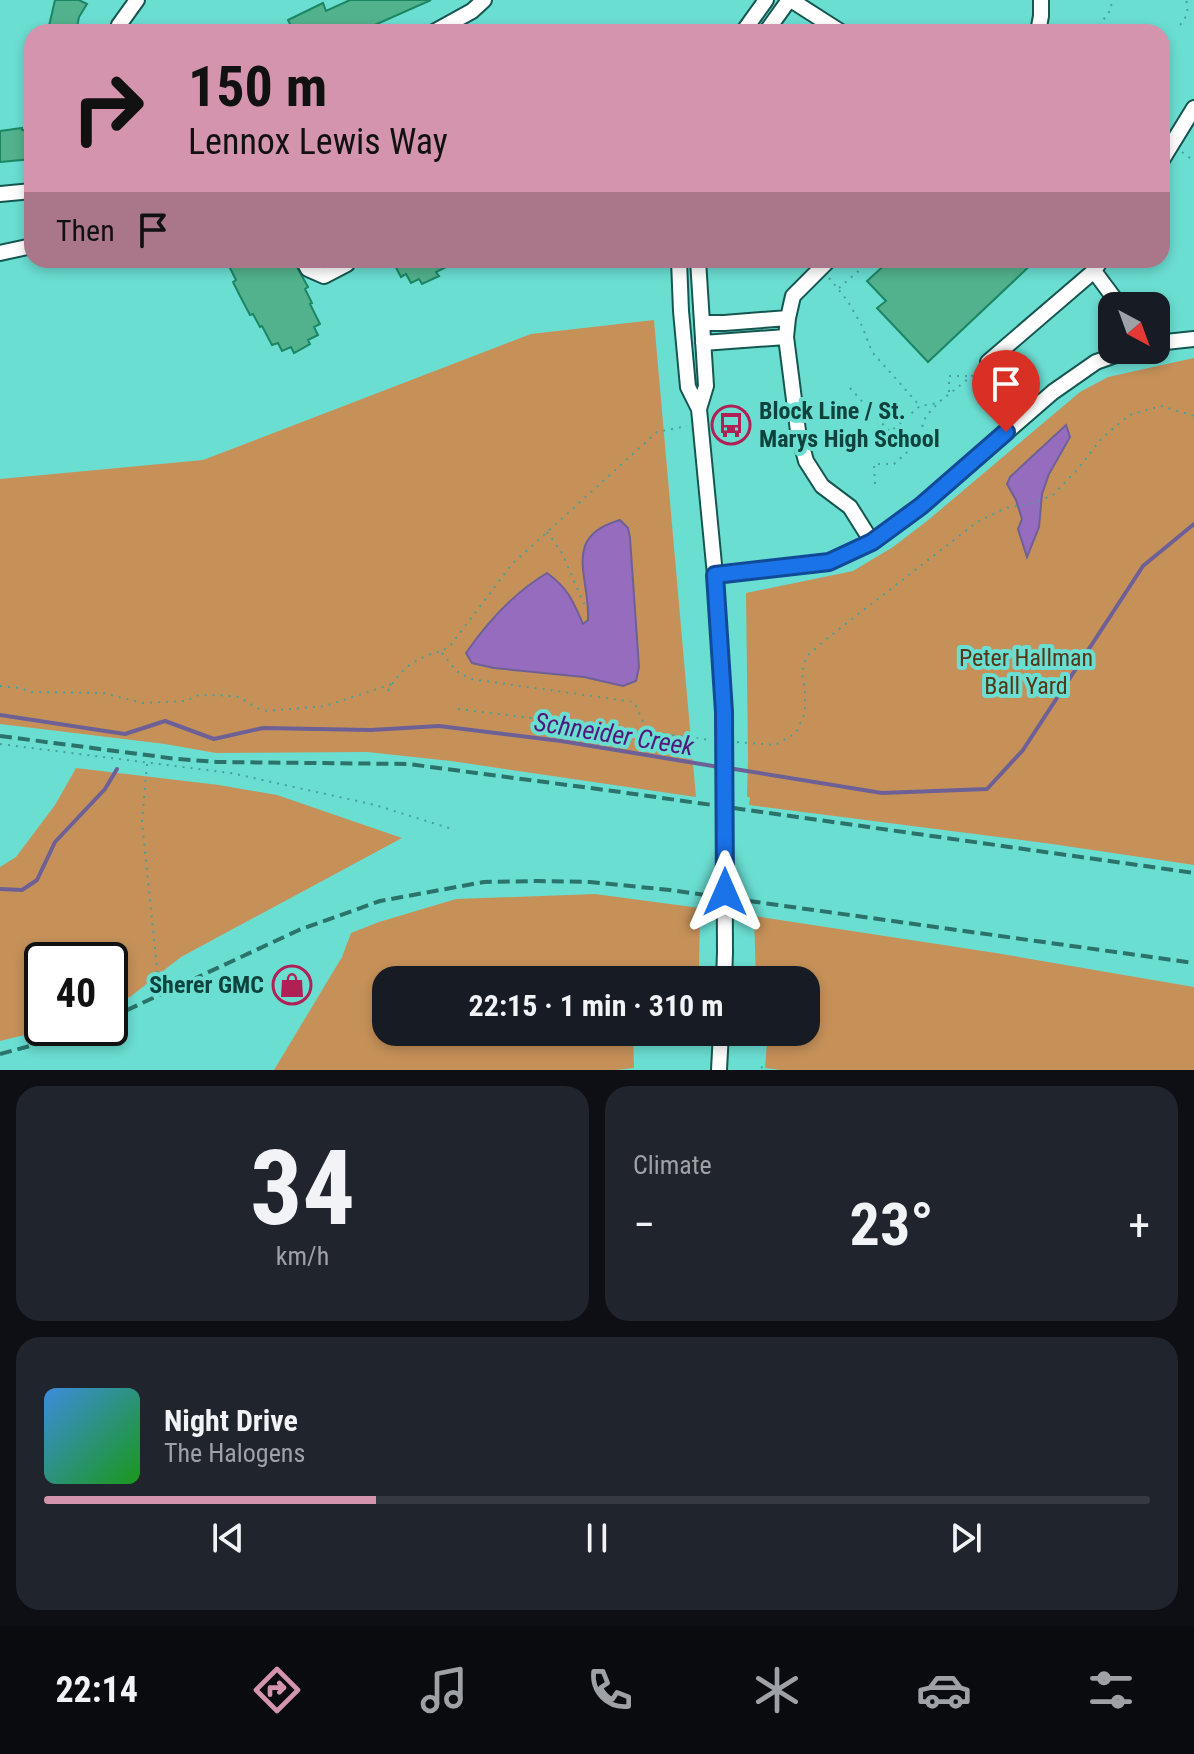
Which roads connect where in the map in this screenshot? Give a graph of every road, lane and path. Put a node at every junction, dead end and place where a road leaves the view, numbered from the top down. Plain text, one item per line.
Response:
1 (137, 0) edge
2 (484, 0) edge
3 (766, 0) edge
4 (790, 0) edge
5 (1041, 0) edge
6 (1110, 0) edge
7 (1186, 0) edge
8 (120, 24) edge
9 (448, 24) edge
10 (749, 24) edge
11 (772, 24) edge
12 (828, 24) edge
13 (1040, 24) edge
14 (1100, 24) edge
15 (1180, 25) dead end
16 (1194, 108) edge
17 (1170, 147) edge
18 (24, 192) edge
19 (0, 194) edge
20 (24, 248) edge
21 (0, 253) edge
22 (307, 268) edge
23 (339, 268) edge
24 (679, 268) edge
25 (699, 268) edge
26 (821, 268) edge
27 (827, 268) edge
28 (862, 268) edge
29 (1095, 268) edge
30 (1098, 268) edge
31 (838, 289) junction
32 (1112, 292) edge
33 (788, 318) junction
34 (702, 323) junction
35 (786, 337) junction
36 (1194, 339) edge
37 (1170, 342) edge
38 (703, 343) junction
39 (1098, 361) edge
40 (988, 362) junction
41 (971, 376) junction
42 (850, 388) dead end
43 (949, 394) junction
44 (939, 402) junction
45 (920, 406) junction
46 (699, 409) junction
47 (1030, 411) junction
48 (1194, 416) edge
49 (700, 425) junction
50 (875, 484) dead end
51 (547, 532) junction
52 (872, 542) junction
53 (715, 575) junction
54 (584, 604) dead end
55 (441, 652) junction
56 (392, 684) junction
57 (0, 686) edge
58 (388, 691) dead end
59 (458, 709) dead end
60 (648, 733) junction
61 (720, 741) dead end
62 (733, 742) dead end
63 (0, 744) edge
64 (148, 763) junction
65 (455, 830) dead end
66 (724, 966) edge
67 (158, 978) dead end
68 (720, 1046) edge
69 (761, 1067) dead end
70 (719, 1070) edge
71 (767, 1070) edge

1 - 8 street
2 - 9 street
3 - 10 street
4 - 11 street
4 - 12 street
5 - 13 street
6 - 14 path
7 - 15 path
16 - 17 street
18 - 19 street
20 - 21 street
22 - 23 street
24 - 46 street
25 - 34 street
26 - 33 street
27 - 31 path
28 - 31 path
29 - 40 street
30 - 32 street
31 - 45 path
33 - 34 street
33 - 35 street
34 - 38 street
35 - 38 street
35 - 52 street
36 - 37 street
38 - 46 street
39 - 47 street
40 - 41 path
40 - 47 street
41 - 43 path
41 - 43 path
42 - 45 path
43 - 44 path
44 - 45 path
44 - 50 path
46 - 49 street
47 - 52 street
48 - 62 path
49 - 51 path
49 - 53 street
51 - 54 path
51 - 55 path
52 - 53 street
53 - 66 street, bridge
55 - 56 path
55 - 60 path
56 - 57 path
56 - 58 path
59 - 60 path
60 - 61 path
63 - 64 path
64 - 65 path
64 - 67 path
68 - 70 street
69 - 71 path

